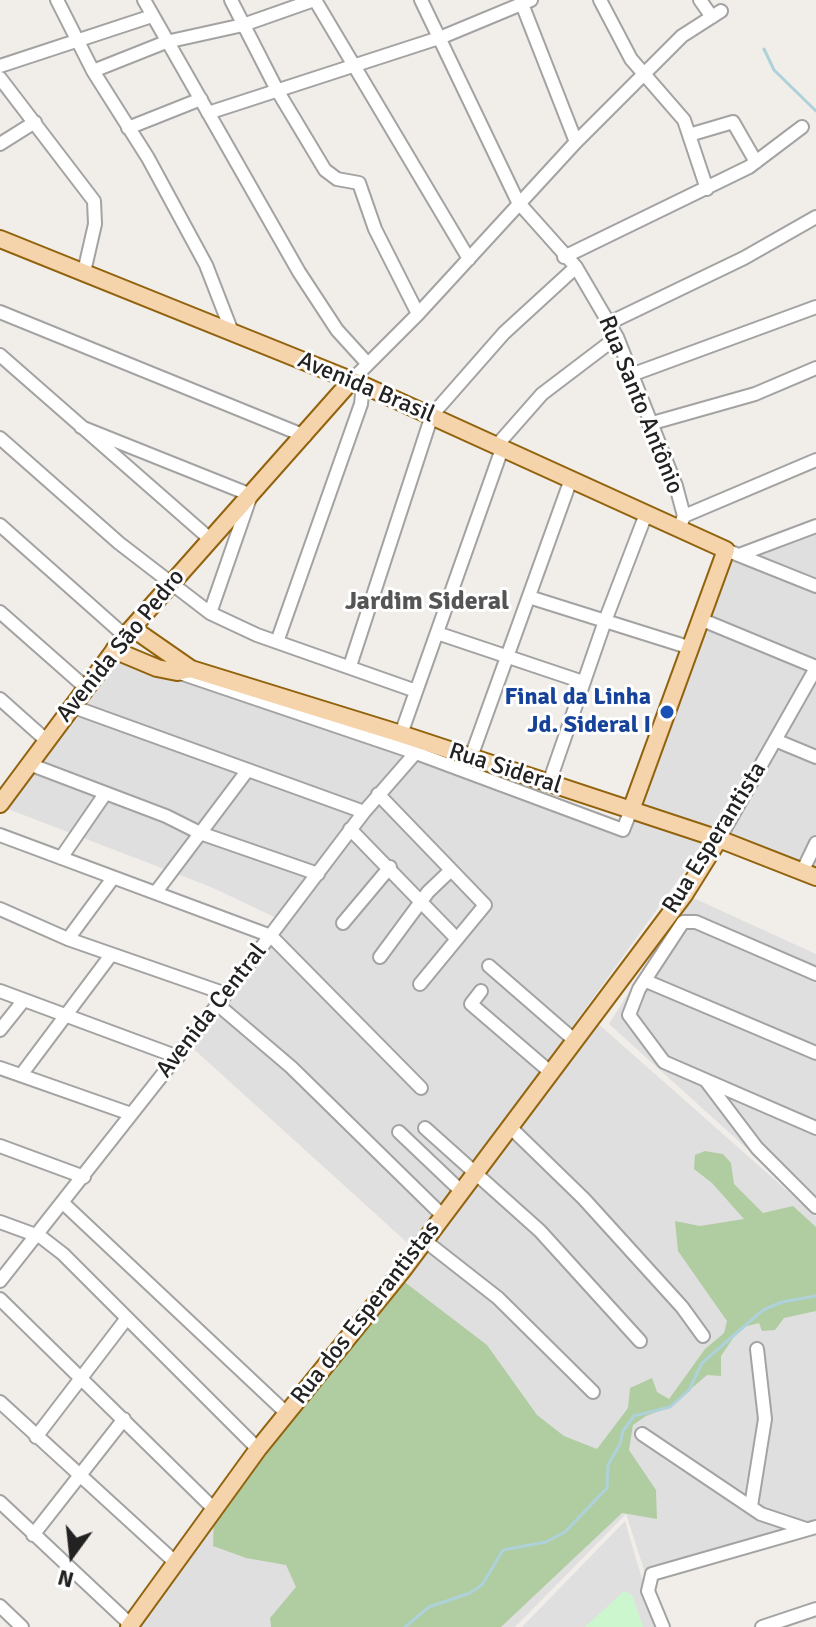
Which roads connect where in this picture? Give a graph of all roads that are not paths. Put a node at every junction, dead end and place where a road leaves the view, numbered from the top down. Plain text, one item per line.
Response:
1 (57, 0) edge
2 (144, 0) edge
3 (231, 0) edge
4 (314, 0) edge
5 (421, 0) edge
6 (600, 0) edge
7 (700, 0) edge
8 (527, 2) edge
9 (152, 16) junction
10 (243, 25) junction
11 (442, 37) junction
12 (166, 42) junction
13 (78, 43) junction
14 (351, 65) junction
15 (0, 66) edge
16 (93, 71) junction
17 (644, 74) junction
18 (0, 78) edge
19 (277, 90) junction
20 (201, 99) junction
21 (208, 113) junction
22 (35, 122) junction
23 (802, 127) dead end
24 (128, 128) junction
25 (689, 135) junction
26 (576, 142) junction
27 (0, 144) edge
28 (756, 162) junction
29 (707, 189) junction
30 (518, 202) junction
31 (816, 217) edge
32 (0, 239) edge
33 (564, 257) junction
34 (469, 259) junction
35 (576, 267) junction
36 (84, 272) junction
37 (816, 307) edge
38 (0, 312) edge
39 (418, 314) junction
40 (609, 323) junction
41 (232, 332) junction
42 (617, 337) junction
43 (0, 355) edge
44 (367, 363) junction
45 (816, 368) edge
46 (631, 375) junction
47 (357, 383) junction
48 (432, 415) junction
49 (649, 424) junction
50 (81, 427) junction
51 (305, 436) junction
52 (0, 438) edge
53 (500, 445) junction
54 (816, 460) edge
55 (570, 482) junction
56 (251, 495) junction
57 (646, 514) junction
58 (682, 522) junction
59 (0, 525) edge
60 (816, 526) edge
61 (210, 539) junction
62 (733, 552) junction
63 (170, 585) junction
64 (816, 586) edge
65 (529, 597) junction
66 (0, 612) edge
67 (210, 613) junction
68 (700, 619) junction
69 (605, 621) junction
70 (128, 632) junction
71 (437, 633) junction
72 (277, 642) junction
73 (691, 648) junction
74 (114, 650) junction
75 (506, 657) junction
76 (350, 666) junction
77 (816, 667) edge
78 (184, 671) junction
79 (583, 682) junction
80 (85, 687) junction
81 (416, 691) junction
82 (0, 699) edge
83 (71, 706) junction
84 (401, 734) junction
85 (46, 740) junction
86 (775, 740) junction
87 (421, 748) junction
88 (471, 757) junction
89 (816, 757) edge
90 (29, 764) junction
91 (247, 771) junction
92 (549, 783) junction
93 (105, 794) junction
94 (378, 794) junction
95 (3, 795) edge
96 (631, 810) junction
97 (364, 812) junction
98 (350, 829) junction
99 (200, 833) junction
100 (0, 835) edge
101 (719, 839) junction
102 (816, 843) edge
103 (61, 858) junction
104 (390, 867) junction
105 (451, 870) junction
106 (318, 874) junction
107 (809, 874) edge
108 (113, 878) junction
109 (156, 892) junction
110 (423, 904) junction
111 (0, 909) edge
112 (343, 923) dead end
113 (271, 936) junction
114 (456, 938) junction
115 (68, 939) junction
116 (111, 955) junction
117 (380, 957) dead end
118 (489, 966) dead end
119 (816, 974) edge
120 (646, 981) junction
121 (420, 984) dead end
122 (0, 991) edge
123 (481, 991) dead end
124 (222, 999) junction
125 (24, 1000) junction
126 (602, 1000) joint
127 (66, 1014) junction
128 (0, 1030) edge
129 (573, 1039) junction
130 (816, 1053) edge
131 (178, 1057) junction
132 (0, 1068) edge
133 (549, 1071) junction
134 (21, 1075) junction
135 (705, 1079) junction
136 (421, 1088) dead end
137 (131, 1114) junction
138 (509, 1126) junction
139 (425, 1128) dead end
140 (816, 1128) edge
141 (399, 1132) dead end
142 (0, 1146) edge
143 (476, 1171) junction
144 (84, 1177) junction
145 (461, 1191) junction
146 (62, 1202) junction
147 (814, 1206) edge
148 (442, 1215) junction
149 (0, 1222) edge
150 (36, 1235) junction
151 (424, 1240) junction
152 (0, 1281) edge
153 (0, 1299) edge
154 (127, 1318) junction
155 (703, 1336) dead end
156 (640, 1341) dead end
157 (757, 1349) dead end
158 (81, 1377) junction
159 (593, 1392) dead end
160 (0, 1402) edge
161 (281, 1408) dead end
162 (124, 1419) junction
163 (642, 1434) dead end
164 (36, 1437) junction
165 (258, 1449) junction
166 (78, 1476) junction
167 (0, 1502) edge
168 (751, 1506) junction
169 (214, 1509) junction
170 (811, 1528) edge
171 (33, 1535) junction
172 (176, 1563) junction
173 (0, 1606) edge
174 (816, 1609) edge
175 (130, 1626) edge
176 (22, 1627) edge
177 (663, 1627) edge
178 (762, 1627) edge

1 - 13 street
2 - 9 street
3 - 10 street
4 - 10 street
4 - 14 street
5 - 11 street, Rua Santo Antônio
6 - 17 street
7 - 17 street
8 - 11 street
8 - 26 street
9 - 12 street
9 - 13 street
10 - 12 street
10 - 19 street
11 - 14 street
11 - 30 street, Rua Santo Antônio
12 - 16 street
12 - 20 street
13 - 15 street
13 - 16 street
14 - 19 street
14 - 34 street
16 - 24 street
17 - 25 street
17 - 26 street
18 - 22 street
19 - 21 street
19 - 39 street
20 - 21 street
20 - 24 street
21 - 44 street
22 - 27 street
22 - 36 street
23 - 28 street
24 - 41 street
25 - 28 street
25 - 29 street
26 - 30 street
28 - 29 street
29 - 33 street
30 - 33 street, Rua Santo Antônio
30 - 34 street
31 - 40 street
32 - 36 main road, Avenida Brasil
33 - 35 street, Rua Santo Antônio
34 - 39 street
35 - 40 street, Rua Santo Antônio
35 - 48 street
36 - 41 main road, Avenida Brasil
37 - 46 street
38 - 51 street
39 - 44 street
40 - 42 street, Rua Santo Antônio
41 - 47 main road, Avenida Brasil
42 - 46 street, Rua Santo Antônio
42 - 53 street
43 - 50 street
44 - 47 street
45 - 49 street
46 - 49 street, Rua Santo Antônio
47 - 48 main road, Avenida Brasil
47 - 51 main road, Avenida São Pedro
47 - 72 street
48 - 53 main road, Avenida Brasil
48 - 76 street
49 - 58 street, Rua Santo Antônio
50 - 56 street
50 - 61 street
51 - 56 main road, Avenida São Pedro
52 - 63 street
53 - 55 main road, Avenida Brasil
53 - 71 street
54 - 58 street
55 - 57 main road, Avenida Brasil
55 - 65 street
56 - 61 main road, Avenida São Pedro
56 - 67 street, Avenida São Pedro
57 - 58 main road, Avenida Brasil
57 - 69 street
58 - 62 main road, Avenida Brasil
59 - 70 street
60 - 62 street
61 - 63 main road, Avenida São Pedro
62 - 64 street
62 - 68 main road
63 - 67 street
63 - 70 main road, Avenida São Pedro
65 - 69 street
65 - 75 street
66 - 80 street
67 - 72 street
68 - 73 main road
68 - 77 street
69 - 73 street
69 - 79 street
70 - 74 main road, Avenida São Pedro
70 - 78 main road, Rua Sideral
71 - 75 street
71 - 81 street
72 - 76 street
73 - 96 main road
74 - 78 main road, Rua Sideral
74 - 80 main road, Avenida São Pedro
75 - 79 street
75 - 88 street
76 - 81 street
77 - 86 street, Rua Esperantista
78 - 84 main road, Rua Sideral
78 - 87 street
79 - 92 street
80 - 83 main road, Avenida São Pedro
81 - 84 street
82 - 85 street
83 - 85 main road, Avenida São Pedro
83 - 91 street
84 - 87 main road, Rua Sideral
85 - 90 main road, Avenida São Pedro
86 - 89 street
86 - 101 street, Rua Esperantista
87 - 88 main road, Rua Sideral
87 - 94 street, Avenida Central
87 - 96 street
88 - 92 main road, Rua Sideral
90 - 93 street
90 - 95 main road, Avenida São Pedro
91 - 97 street
91 - 99 street
92 - 96 main road, Rua Sideral
93 - 99 street
93 - 103 street
94 - 97 street, Avenida Central
94 - 105 street
96 - 101 main road, Rua Sideral
97 - 98 street, Avenida Central
98 - 104 street
98 - 106 street, Avenida Central
99 - 106 street
99 - 109 street
100 - 103 street
101 - 107 main road, Rua Sideral
101 - 126 main road, Rua Esperantista
102 - 107 street
103 - 108 street
104 - 110 street
104 - 112 street
105 - 110 street
105 - 114 street
106 - 113 street, Avenida Central
108 - 109 street
108 - 115 street
109 - 113 street
110 - 114 street
110 - 117 street
111 - 115 street
113 - 124 street, Avenida Central
113 - 136 street
114 - 121 street
115 - 116 street
116 - 124 street
116 - 127 street
118 - 129 street
119 - 120 street
120 - 130 street
120 - 135 street
122 - 125 street
123 - 133 street
124 - 131 street, Avenida Central
124 - 148 street
125 - 127 street
125 - 128 street
126 - 129 main road, Rua dos Esperantistas
127 - 131 street
127 - 134 street
129 - 133 main road, Rua dos Esperantistas
131 - 137 street, Avenida Central
132 - 134 street
133 - 138 main road, Rua dos Esperantistas
134 - 137 street
135 - 140 street
135 - 147 street
137 - 144 street, Avenida Central
138 - 143 main road, Rua dos Esperantistas
138 - 155 street
139 - 143 street
141 - 145 street
142 - 144 street
143 - 145 main road, Rua dos Esperantistas
143 - 156 street
144 - 146 street, Avenida Central
145 - 148 main road, Rua dos Esperantistas
146 - 150 street, Avenida Central
146 - 161 street
148 - 151 main road, Rua dos Esperantistas
149 - 150 street
150 - 152 street, Avenida Central
150 - 154 street
151 - 159 street
151 - 165 main road, Rua dos Esperantistas
153 - 158 street
154 - 158 street
154 - 165 street
157 - 168 street
158 - 162 street
158 - 164 street
160 - 164 street
162 - 166 street
162 - 169 street
163 - 168 street
164 - 166 street
165 - 169 main road, Rua dos Esperantistas
166 - 171 street
166 - 172 street
167 - 171 street
168 - 170 street
169 - 172 main road, Rua dos Esperantistas
170 - 177 street
171 - 175 street
172 - 175 main road, Rua dos Esperantistas
173 - 176 street
174 - 178 street

